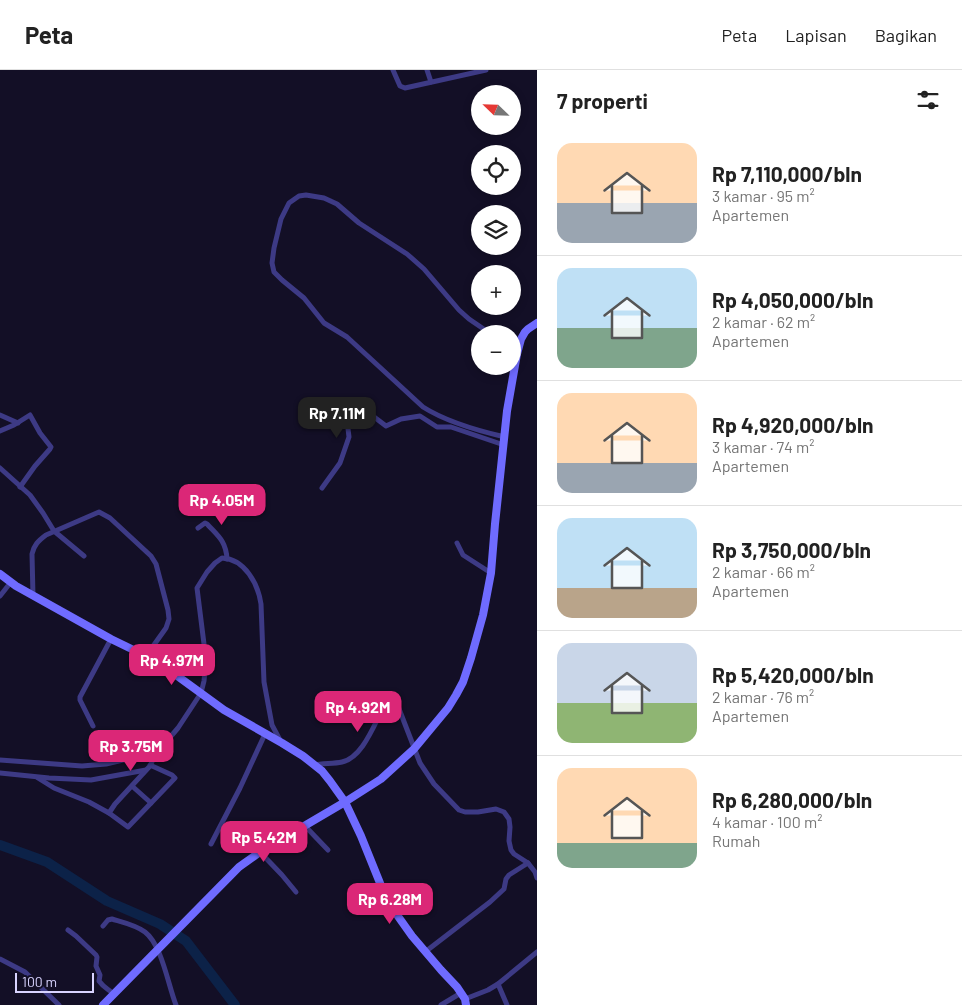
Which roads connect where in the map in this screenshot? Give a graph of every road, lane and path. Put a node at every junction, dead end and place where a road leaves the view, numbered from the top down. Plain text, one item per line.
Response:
1 (393, 70) edge
2 (427, 70) edge
3 (486, 70) edge
4 (459, 73) edge
5 (431, 82) junction
6 (537, 323) edge
7 (478, 325) edge
8 (521, 338) edge
9 (511, 375) edge
10 (0, 415) edge
11 (18, 423) junction
12 (0, 431) edge
13 (504, 441) junction
14 (0, 468) edge
15 (20, 487) junction
16 (322, 488) dead end
17 (198, 528) dead end
18 (54, 531) junction
19 (457, 543) dead end
20 (84, 556) dead end
21 (227, 559) junction
22 (491, 573) junction
23 (0, 574) edge
24 (11, 582) junction
25 (0, 596) edge
26 (33, 596) junction
27 (111, 639) junction
28 (146, 656) junction
29 (201, 693) junction
30 (94, 726) dead end
31 (265, 734) junction
32 (281, 742) junction
33 (414, 749) junction
34 (157, 750) junction
35 (0, 760) edge
36 (314, 765) junction
37 (148, 767) junction
38 (0, 773) edge
39 (38, 778) junction
40 (132, 786) junction
41 (345, 802) junction
42 (151, 803) junction
43 (109, 813) junction
44 (305, 826) junction
45 (211, 844) dead end
46 (328, 850) dead end
47 (260, 852) junction
48 (528, 862) junction
49 (537, 878) edge
50 (296, 892) dead end
51 (103, 926) dead end
52 (68, 930) dead end
53 (158, 950) junction
54 (425, 952) junction
55 (537, 952) edge
56 (0, 959) edge
57 (498, 984) junction
58 (114, 994) junction
59 (464, 999) edge
60 (59, 1005) edge
61 (103, 1005) edge
62 (176, 1005) edge
63 (441, 1005) edge
64 (507, 1005) edge

1 - 5 street
2 - 5 street
3 - 4 street
4 - 5 street
6 - 8 street
7 - 13 street
9 - 13 street
10 - 11 street
11 - 12 street
11 - 15 street
13 - 16 street
13 - 22 street
14 - 15 street
15 - 18 street
17 - 21 street
18 - 20 street
18 - 26 street
18 - 28 street
19 - 22 street
21 - 29 street
21 - 32 street
22 - 33 street
23 - 24 street
24 - 25 street
24 - 26 street
26 - 27 street
27 - 28 street
27 - 30 street
28 - 29 street
29 - 31 street
29 - 34 street
31 - 32 street
31 - 45 street
32 - 36 street
33 - 36 street
33 - 41 street
33 - 48 street
34 - 35 street
34 - 37 street
36 - 41 street
37 - 39 street
37 - 40 street
37 - 42 street
38 - 39 street
39 - 43 street
40 - 42 street
40 - 43 street
41 - 44 street
41 - 54 street
42 - 43 street
44 - 46 street
44 - 47 street
47 - 50 street
47 - 53 street
48 - 49 street
48 - 54 street
51 - 53 street
52 - 58 street
53 - 58 street
53 - 62 street
54 - 59 street
55 - 57 street
56 - 60 street
57 - 59 street
57 - 64 street
58 - 61 street
59 - 63 street

